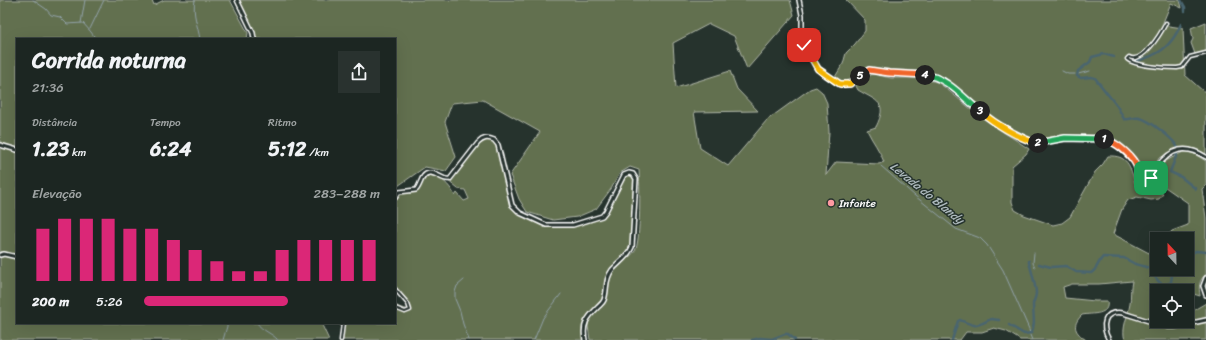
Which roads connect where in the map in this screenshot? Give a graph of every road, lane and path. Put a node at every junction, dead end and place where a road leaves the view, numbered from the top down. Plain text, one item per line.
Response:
1 (237, 0) edge
2 (799, 0) edge
3 (1166, 23) dead end
4 (254, 38) edge
5 (1206, 53) edge
6 (0, 145) edge
7 (16, 150) edge
8 (1206, 157) edge
9 (396, 196) edge
10 (0, 255) edge
11 (16, 257) edge
12 (1206, 278) edge
13 (396, 290) edge
14 (1206, 296) edge
15 (396, 308) edge
16 (1206, 320) edge
17 (343, 324) edge
18 (341, 340) edge
19 (585, 340) edge
20 (1110, 340) edge

1 - 4 main road
2 - 8 main road
3 - 5 street
6 - 7 main road
9 - 19 main road
10 - 11 main road
12 - 14 main road
13 - 15 street
16 - 20 main road
17 - 18 street

